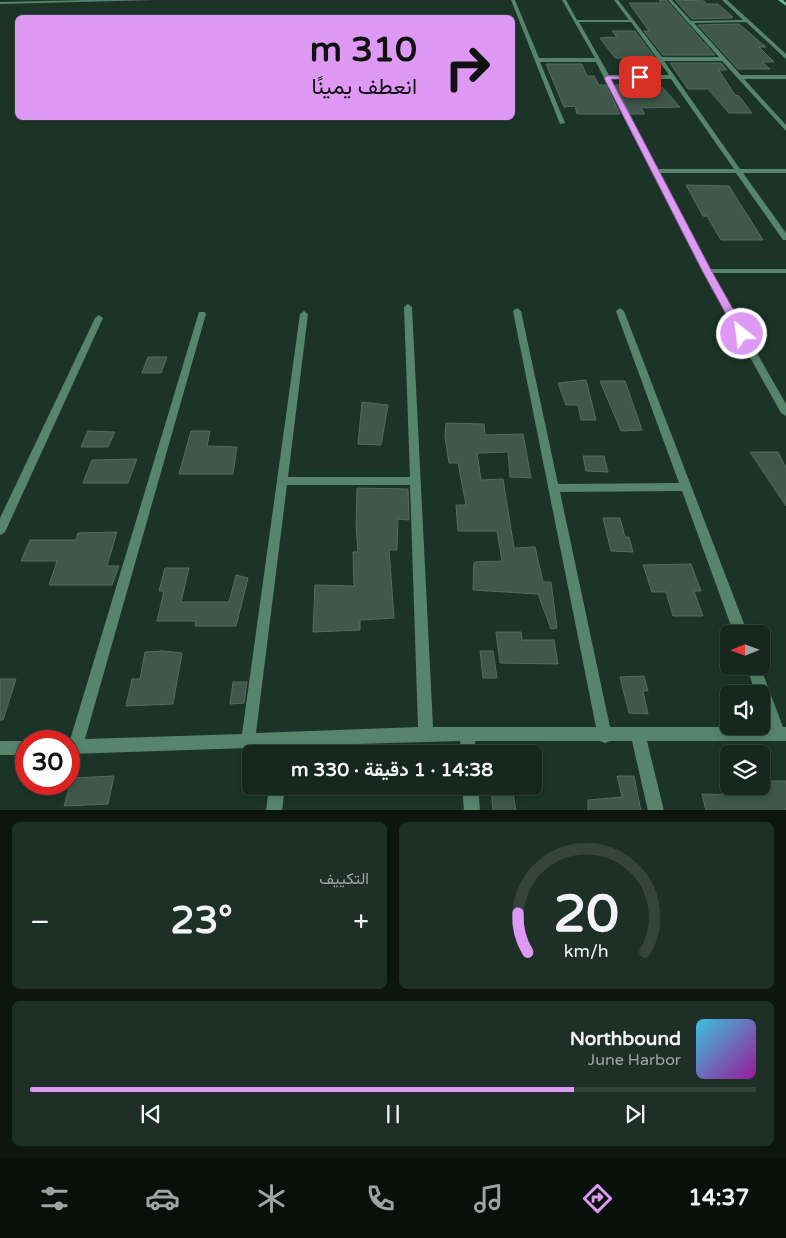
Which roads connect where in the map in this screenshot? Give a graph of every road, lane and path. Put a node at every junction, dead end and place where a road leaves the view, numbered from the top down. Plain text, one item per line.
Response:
1 (153, 0) edge
2 (512, 0) edge
3 (564, 0) edge
4 (616, 0) edge
5 (670, 0) edge
6 (724, 0) edge
7 (780, 0) edge
8 (52, 1) edge
9 (0, 3) edge
10 (786, 5) edge
11 (578, 21) junction
12 (632, 21) junction
13 (748, 21) junction
14 (690, 22) junction
15 (786, 56) edge
16 (661, 59) junction
17 (724, 59) junction
18 (537, 60) junction
19 (598, 60) junction
20 (674, 77) junction
21 (740, 77) junction
22 (786, 77) edge
23 (607, 78) junction
24 (562, 123) dead end
25 (786, 129) edge
26 (656, 171) junction
27 (786, 171) edge
28 (738, 172) junction
29 (786, 238) edge
30 (706, 270) junction
31 (786, 272) edge
32 (408, 307) dead end
33 (517, 311) dead end
34 (620, 311) dead end
35 (202, 314) dead end
36 (304, 314) dead end
37 (98, 318) dead end
38 (786, 413) edge
39 (416, 481) junction
40 (283, 482) junction
41 (686, 486) junction
42 (554, 488) junction
43 (0, 530) edge
44 (738, 625) edge
45 (757, 675) edge
46 (77, 730) edge
47 (426, 734) junction
48 (782, 734) edge
49 (467, 735) junction
50 (638, 735) junction
51 (605, 736) junction
52 (248, 740) junction
53 (276, 745) edge
54 (294, 745) edge
55 (468, 745) edge
56 (80, 747) edge
57 (0, 748) edge
58 (15, 748) edge
59 (276, 795) edge
60 (471, 795) edge
61 (274, 810) edge
62 (472, 810) edge
63 (656, 810) edge

1 - 8 street
2 - 18 street
3 - 11 street
4 - 12 street
5 - 14 street
6 - 13 street
7 - 10 street
8 - 9 street
11 - 12 street
11 - 19 street
12 - 16 street
13 - 14 street
13 - 15 street
14 - 17 street
16 - 17 street
16 - 20 street
17 - 21 street
18 - 19 street
18 - 24 street
19 - 23 street
20 - 23 street
20 - 28 street
21 - 22 street
21 - 25 street
23 - 26 street
26 - 28 street
26 - 30 street
27 - 28 street
28 - 29 street
30 - 31 street
30 - 38 street
32 - 39 street
33 - 42 street
34 - 41 street
35 - 46 street
36 - 40 street
37 - 43 street
39 - 40 street
39 - 47 street
40 - 52 street
41 - 42 street
41 - 44 street
42 - 51 street
45 - 48 street
47 - 49 street
47 - 54 street
48 - 50 street
49 - 51 street
49 - 55 street
50 - 51 street
50 - 63 street
52 - 53 street
52 - 56 street
57 - 58 street
59 - 61 street
60 - 62 street

